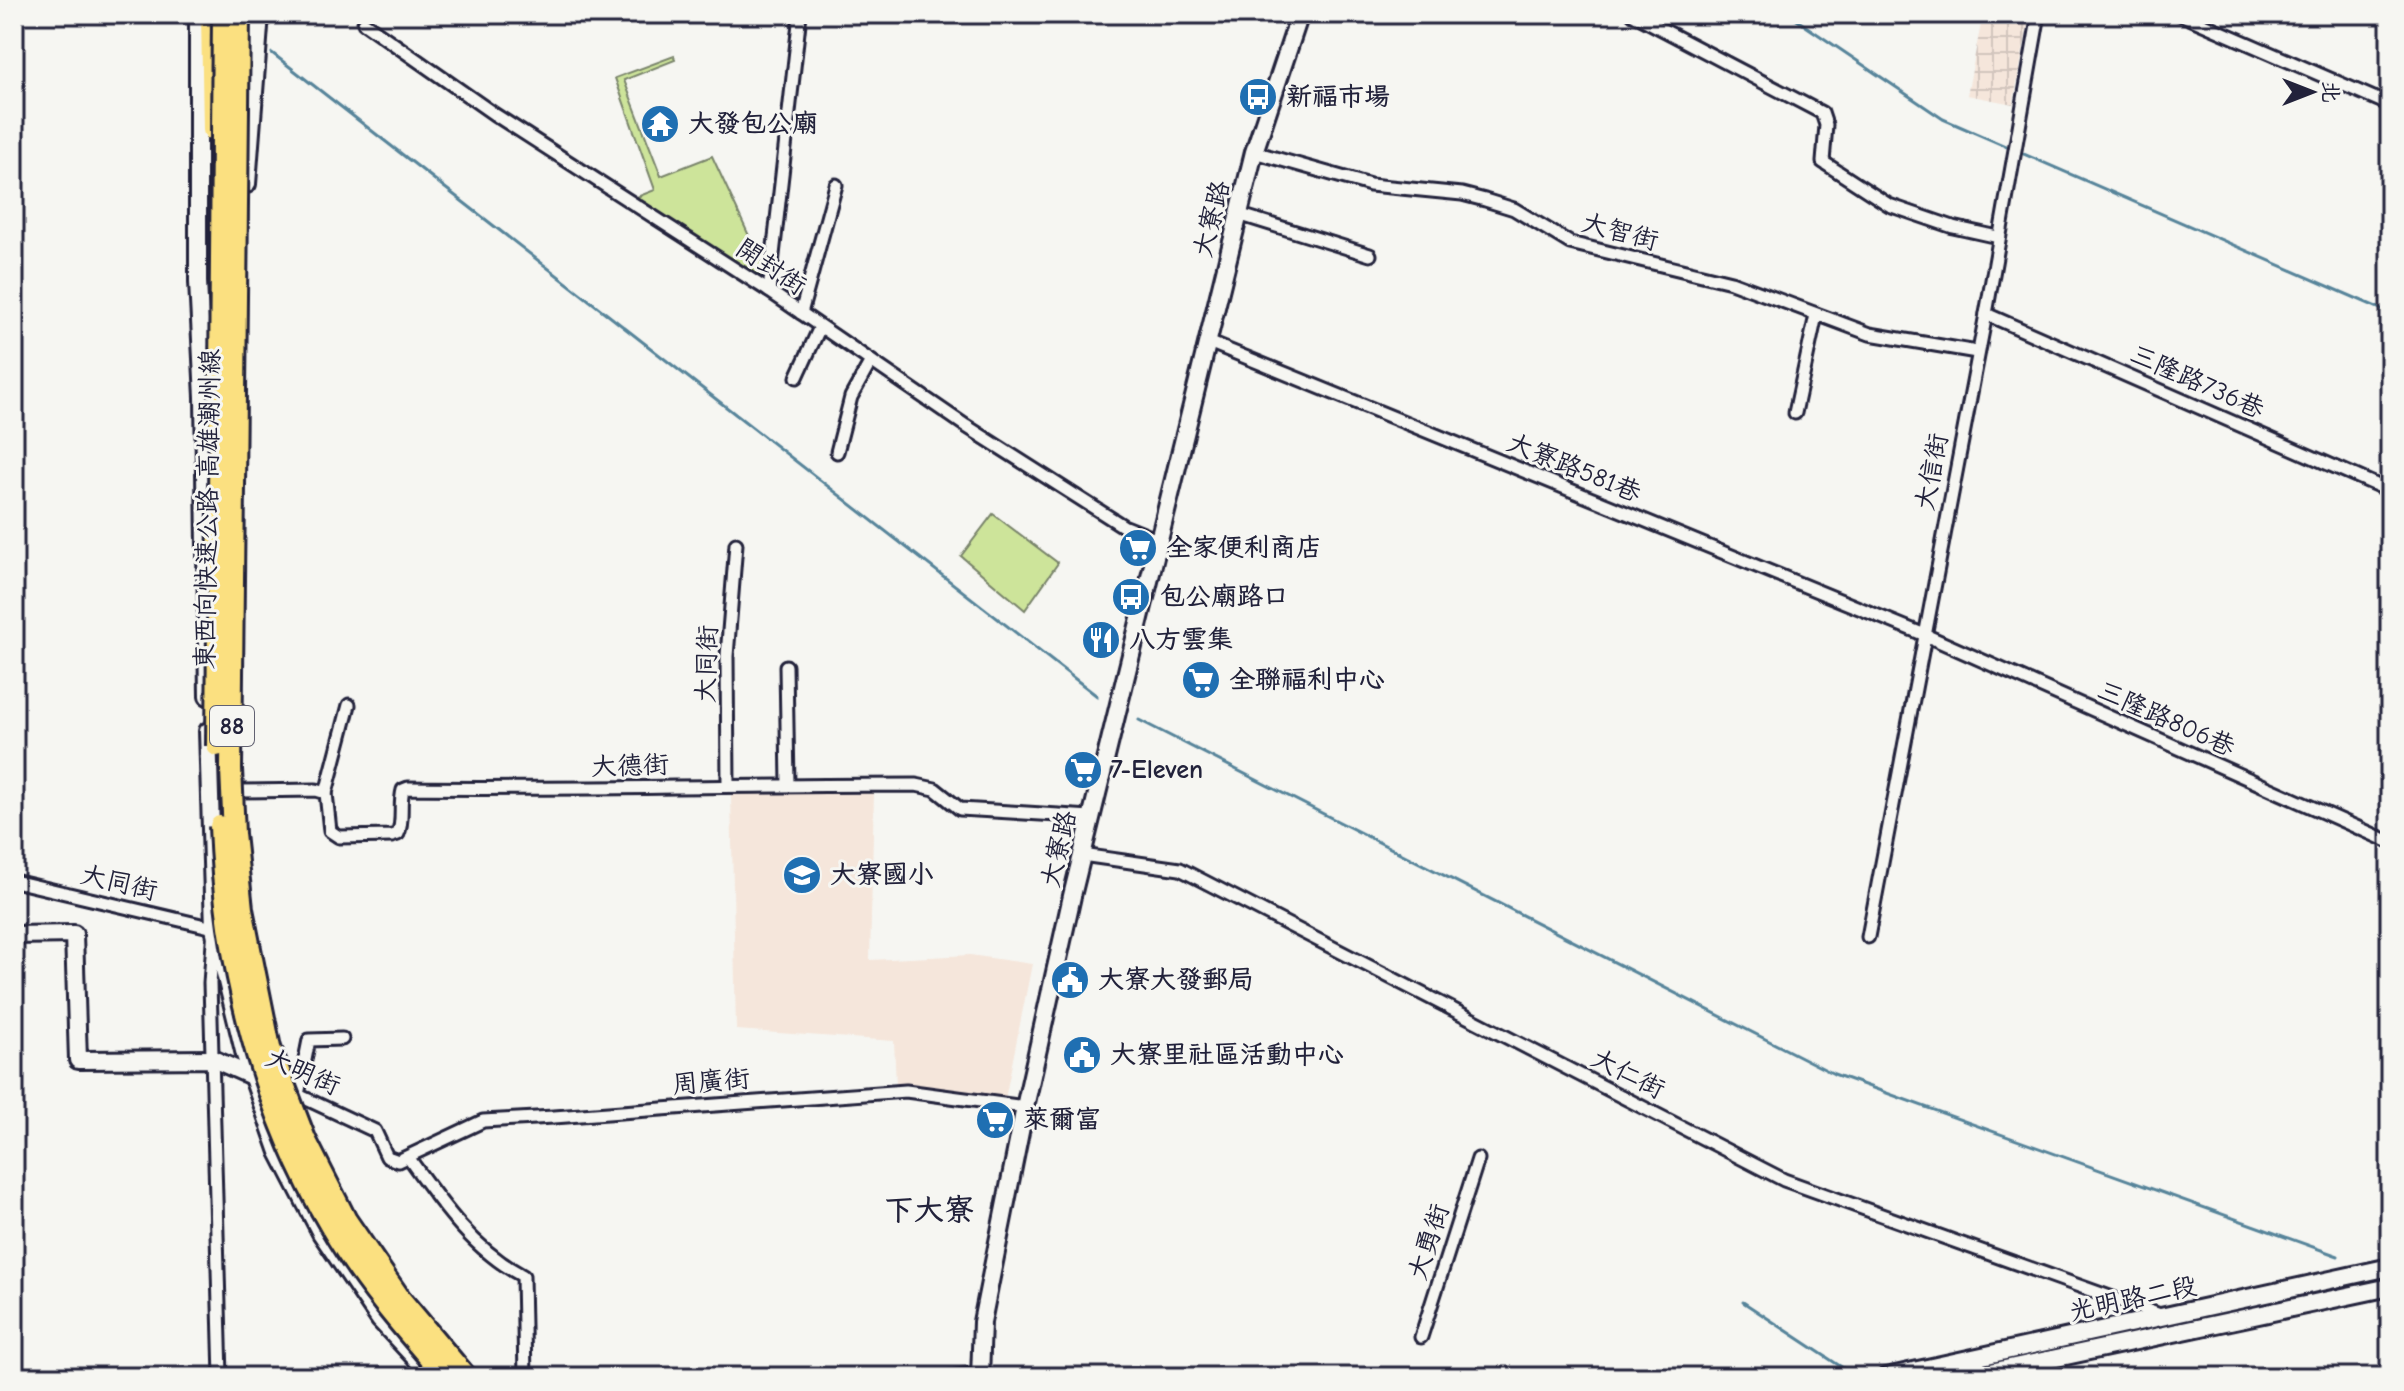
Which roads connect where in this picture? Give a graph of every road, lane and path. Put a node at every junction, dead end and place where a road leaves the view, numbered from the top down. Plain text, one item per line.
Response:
1 (198, 14) edge
2 (211, 14) edge
3 (223, 14) edge
4 (239, 14) edge
5 (249, 14) edge
6 (260, 14) edge
7 (800, 14) edge
8 (1300, 14) edge
9 (1633, 14) edge
10 (2039, 14) edge
11 (2180, 14) edge
12 (364, 23) dead end
13 (2390, 105) edge
14 (1254, 152) junction
15 (237, 163) junction
16 (836, 185) dead end
17 (1238, 214) junction
18 (1998, 237) junction
19 (1370, 255) dead end
20 (769, 291) junction
21 (220, 307) junction
22 (801, 313) junction
23 (1986, 314) junction
24 (1816, 315) junction
25 (820, 327) junction
26 (1206, 341) junction
27 (1977, 352) junction
28 (871, 361) junction
29 (797, 377) dead end
30 (1795, 413) dead end
31 (837, 452) dead end
32 (2390, 491) edge
33 (1158, 540) junction
34 (736, 544) dead end
35 (1925, 635) junction
36 (786, 666) dead end
37 (349, 705) dead end
38 (728, 785) junction
39 (788, 785) junction
40 (240, 791) junction
41 (326, 793) junction
42 (1091, 817) junction
43 (2390, 842) edge
44 (1082, 855) junction
45 (14, 881) edge
46 (214, 928) junction
47 (14, 935) edge
48 (1868, 937) dead end
49 (342, 1039) dead end
50 (213, 1059) junction
51 (252, 1076) junction
52 (298, 1095) junction
53 (1025, 1107) junction
54 (408, 1157) junction
55 (1478, 1159) dead end
56 (2390, 1267) edge
57 (2390, 1287) edge
58 (2165, 1317) junction
59 (1421, 1337) dead end
60 (980, 1375) edge
61 (221, 1377) edge
62 (433, 1377) edge
63 (446, 1377) edge
64 (466, 1377) edge
65 (477, 1377) edge
66 (525, 1377) edge
67 (949, 1377) edge
68 (1886, 1377) edge
69 (1967, 1377) edge

1 - 46 main road
2 - 21 highway, bridge
3 - 21 highway, 東西向快速公路 高雄潮州線 / 88, bridge
4 - 15 highway, 東西向快速公路 高雄潮州線 / 88, bridge
5 - 15 highway, bridge
6 - 40 main road
7 - 20 street
8 - 14 main road, 大寮路
9 - 18 street
10 - 18 street, 大信街
11 - 13 street
12 - 20 street, 開封街
14 - 17 main road, 大寮路
14 - 24 street, 大智街
15 - 64 highway, 東西向快速公路 高雄潮州線 / 88, bridge
16 - 22 street
17 - 19 street
17 - 26 main road, 大寮路
18 - 23 street, 大信街
20 - 22 street, 開封街
21 - 63 highway, 東西向快速公路 高雄潮州線 / 88, bridge
22 - 25 street, 開封街
23 - 27 street, 大信街
23 - 32 street, 三隆路736巷
24 - 27 street, 大智街
24 - 30 street
25 - 28 street, 開封街
25 - 29 street
26 - 33 main road, 大寮路
26 - 35 street, 大寮路581巷
27 - 35 street, 大信街
28 - 31 street
28 - 33 street, 開封街
33 - 42 main road, 大寮路
34 - 38 street, 大同街
35 - 43 street, 三隆路806巷
35 - 48 street, 大信街
36 - 39 street
37 - 41 street
38 - 39 street, 大德街
38 - 41 street, 大德街
39 - 42 street, 大德街
40 - 41 street
40 - 52 main road
42 - 44 main road, 大寮路
44 - 53 main road, 大寮路
44 - 58 street, 大仁街
45 - 46 street, 大同街
46 - 50 street
46 - 51 main road
47 - 50 main road, 大明街
49 - 52 street
50 - 51 main road, 大明街
50 - 61 street
51 - 52 main road, 大明街
51 - 62 main road
52 - 54 street, 大明街
52 - 65 main road
53 - 54 street, 周廣街
53 - 60 main road, 大寮路
54 - 66 street, 大明街
55 - 59 street, 大勇街
56 - 58 main road, 光明路二段
57 - 69 main road, 光明路二段
58 - 68 main road, 光明路二段
60 - 67 street

